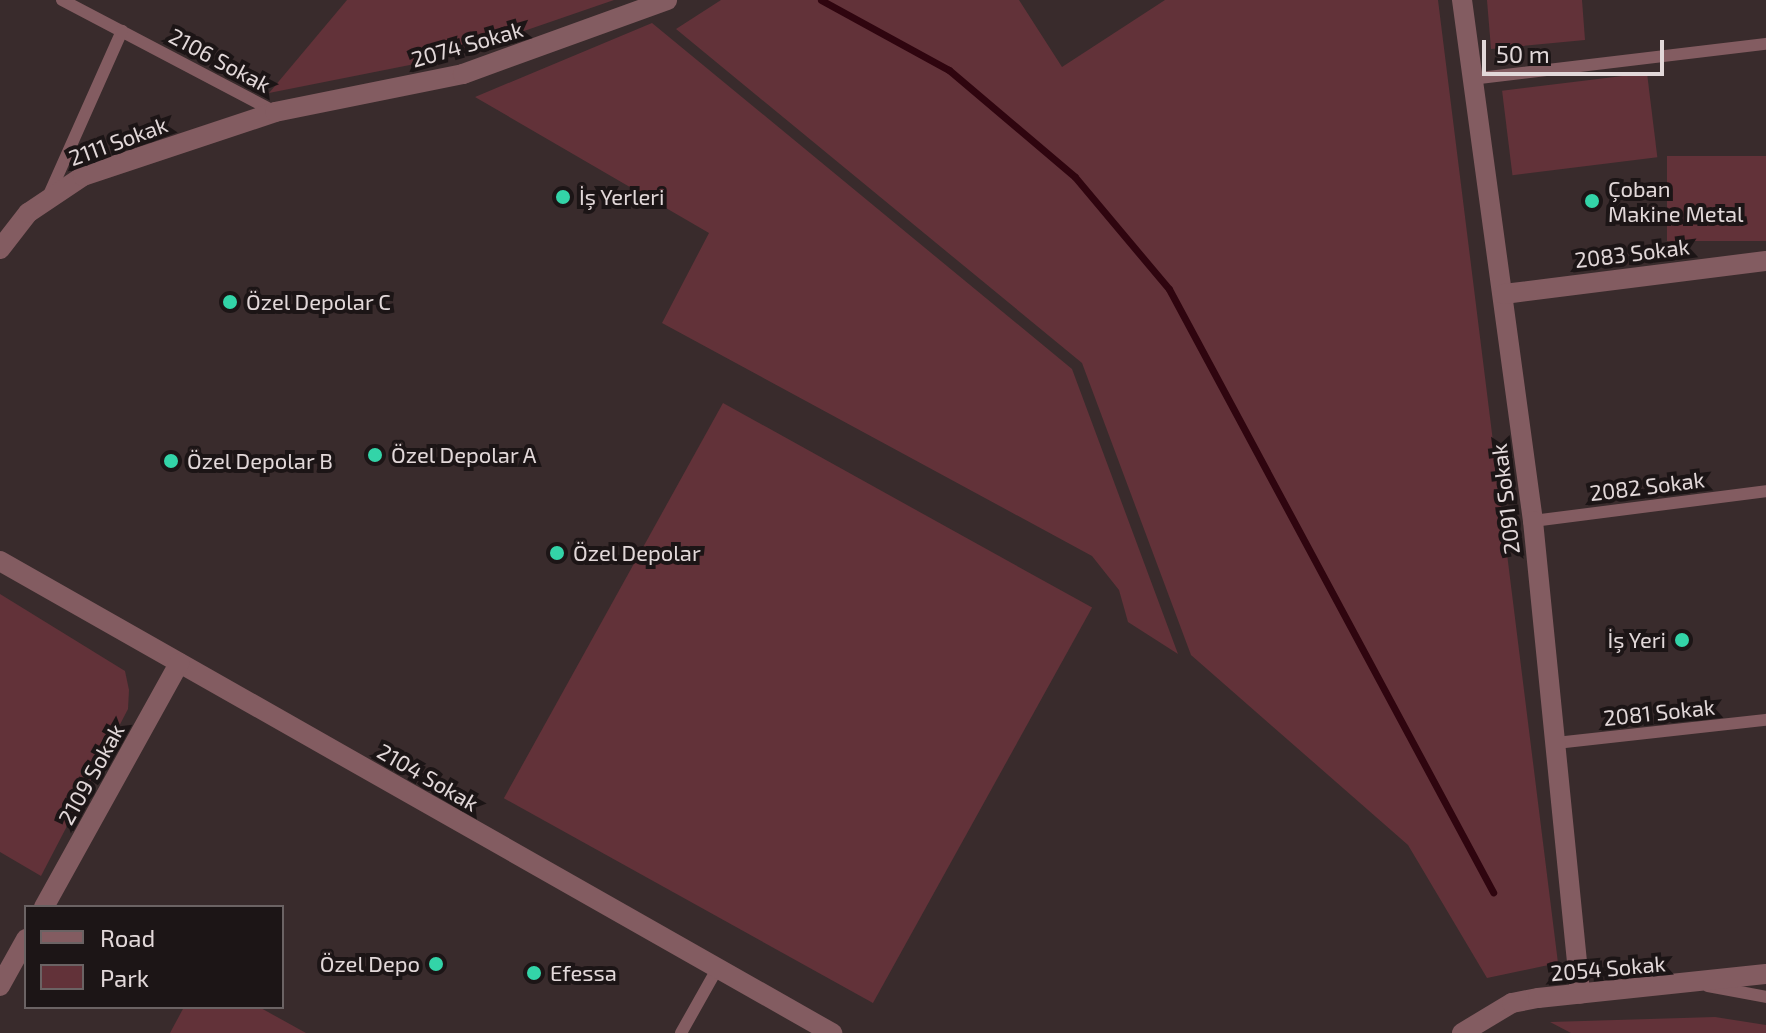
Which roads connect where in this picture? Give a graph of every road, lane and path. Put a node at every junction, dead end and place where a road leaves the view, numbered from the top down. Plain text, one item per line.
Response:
1 (62, 0) edge
2 (667, 0) edge
3 (1462, 0) edge
4 (122, 31) junction
5 (1766, 44) edge
6 (1471, 79) junction
7 (275, 112) junction
8 (48, 197) junction
9 (0, 249) edge
10 (1766, 261) edge
11 (1504, 294) junction
12 (1766, 491) edge
13 (1533, 521) junction
14 (0, 561) edge
15 (179, 663) junction
16 (1766, 720) edge
17 (1556, 743) junction
18 (45, 905) edge
19 (24, 943) edge
20 (717, 969) junction
21 (1766, 974) edge
22 (1693, 984) junction
23 (0, 986) edge
24 (1580, 994) junction
25 (1766, 997) edge
26 (681, 1033) edge
27 (832, 1033) edge
28 (1462, 1033) edge

1 - 4 lane, 2106 Sokak
2 - 7 street, 2074 Sokak
3 - 6 street, 2091 Sokak
4 - 7 lane, 2106 Sokak
4 - 8 lane
5 - 6 lane
6 - 11 street, 2091 Sokak
7 - 8 street, 2111 Sokak
8 - 9 street, 2111 Sokak
10 - 11 street, 2083 Sokak
11 - 13 street, 2091 Sokak
12 - 13 lane, 2082 Sokak
13 - 17 street, 2091 Sokak
14 - 15 street, 2104 Sokak
15 - 18 street, 2109 Sokak
15 - 20 street, 2104 Sokak
16 - 17 lane, 2081 Sokak
17 - 24 street, 2091 Sokak
19 - 23 street
20 - 26 lane
20 - 27 street, 2104 Sokak
21 - 22 street, 2054 Sokak
22 - 24 street, 2054 Sokak
22 - 25 lane
24 - 28 street, 2054 Sokak

